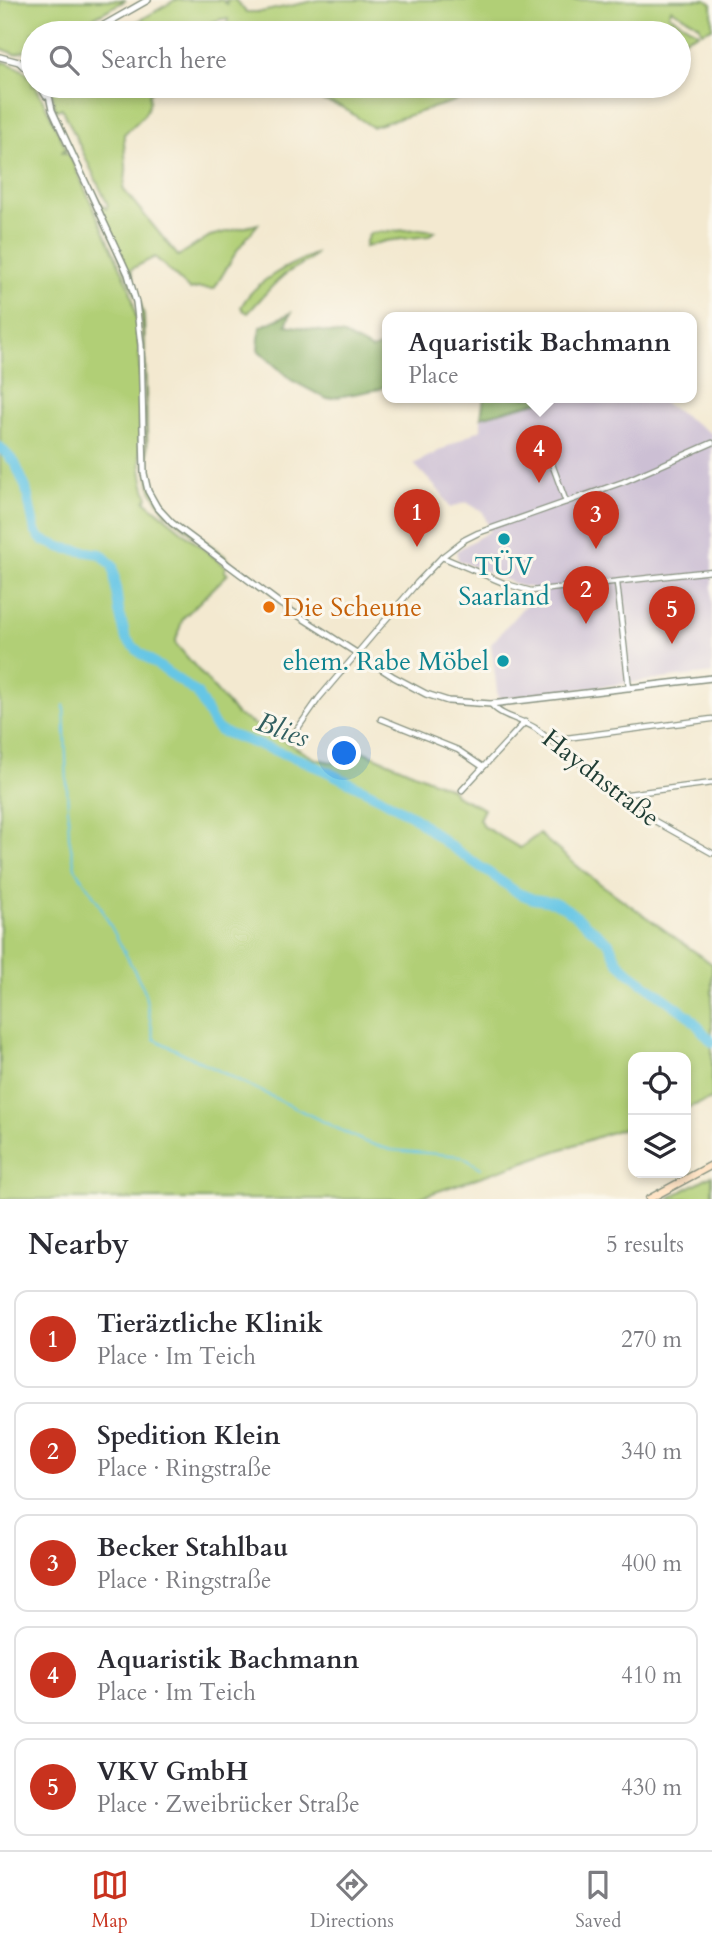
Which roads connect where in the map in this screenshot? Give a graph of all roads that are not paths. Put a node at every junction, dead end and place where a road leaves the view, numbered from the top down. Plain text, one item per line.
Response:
1 (148, 0) edge
2 (111, 21) edge
3 (0, 57) edge
4 (19, 62) edge
5 (48, 98) edge
6 (541, 434) dead end
7 (712, 443) edge
8 (566, 502) junction
9 (442, 557) junction
10 (712, 571) edge
11 (617, 583) junction
12 (358, 654) junction
13 (712, 678) edge
14 (629, 688) junction
15 (491, 704) junction
16 (381, 719) dead end
17 (712, 719) edge
18 (525, 722) junction
19 (291, 738) dead end
20 (551, 740) junction
21 (483, 767) junction
22 (712, 783) edge
23 (462, 790) dead end
24 (619, 796) junction
25 (712, 853) edge
26 (712, 1165) edge
27 (649, 1199) edge

1 - 2 street
3 - 4 street
5 - 12 street
6 - 8 street
7 - 8 street
8 - 9 street
9 - 11 street
9 - 12 street
10 - 11 street
11 - 14 street
12 - 15 street
12 - 19 street
13 - 14 street
14 - 15 street
15 - 18 street, Haydnstraße
16 - 21 street
17 - 20 street
18 - 20 street, Haydnstraße
18 - 21 street
20 - 24 street, Haydnstraße
21 - 23 street
22 - 24 street
24 - 25 street, Haydnstraße
26 - 27 main road

